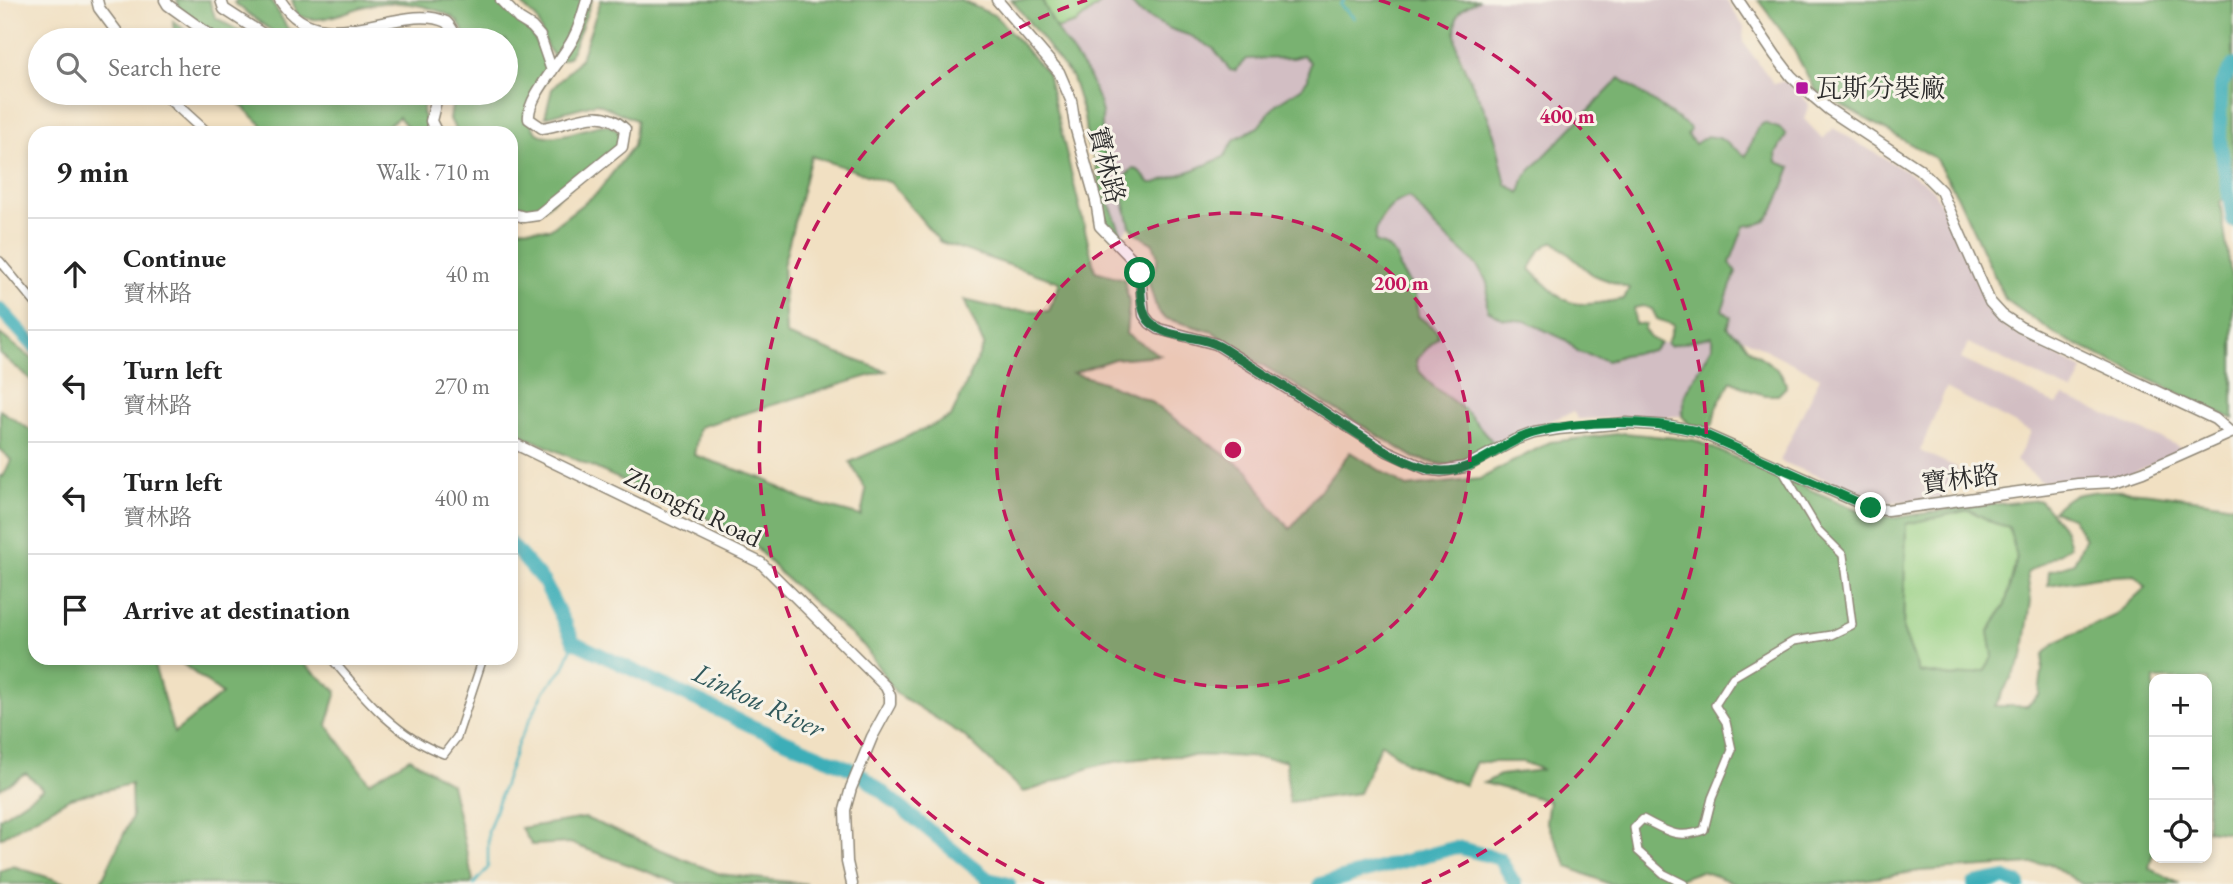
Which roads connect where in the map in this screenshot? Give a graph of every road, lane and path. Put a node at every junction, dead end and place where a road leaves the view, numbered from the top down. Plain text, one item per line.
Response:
1 (97, 0) edge
2 (165, 0) edge
3 (221, 0) edge
4 (280, 0) edge
5 (501, 0) edge
6 (587, 0) edge
7 (997, 0) edge
8 (1738, 0) edge
9 (114, 28) edge
10 (200, 28) edge
11 (253, 28) edge
12 (450, 28) edge
13 (552, 72) junction
14 (176, 105) edge
15 (435, 105) edge
16 (199, 126) edge
17 (433, 126) edge
18 (518, 215) edge
19 (0, 261) edge
20 (28, 295) edge
21 (2232, 432) edge
22 (518, 445) edge
23 (1780, 468) junction
24 (337, 665) edge
25 (481, 665) edge
26 (852, 884) edge
27 (1684, 884) edge

1 - 9 main road
2 - 10 main road
3 - 11 main road
4 - 12 main road
5 - 13 main road
6 - 13 main road
7 - 23 main road, 寶林路
8 - 21 main road
13 - 18 main road
14 - 16 main road
15 - 17 main road
19 - 20 street
21 - 23 main road, 寶林路
22 - 26 main road, Zhongfu Road
23 - 27 street
24 - 25 street

